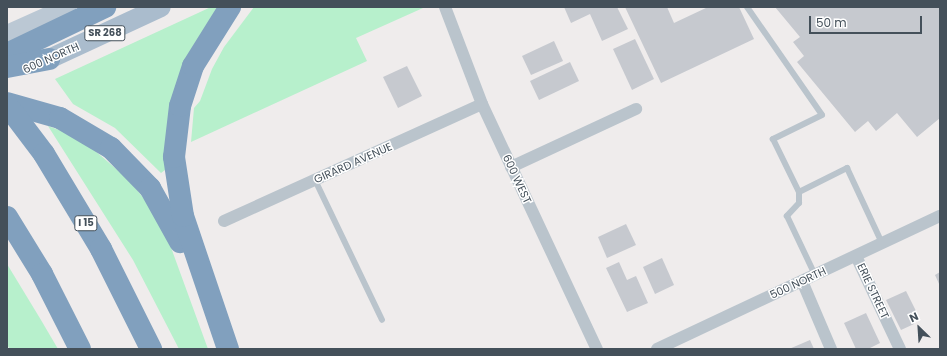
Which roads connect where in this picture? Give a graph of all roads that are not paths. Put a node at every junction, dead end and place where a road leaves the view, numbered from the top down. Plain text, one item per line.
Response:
1 (67, 7) edge
2 (105, 7) edge
3 (161, 7) edge
4 (230, 7) edge
5 (445, 7) edge
6 (747, 7) edge
7 (12, 56) edge
8 (50, 59) joint
9 (7, 104) edge
10 (482, 104) junction
11 (636, 109) dead end
12 (511, 166) junction
13 (315, 180) junction
14 (799, 192) junction
15 (940, 216) edge
16 (7, 217) edge
17 (224, 221) dead end
18 (882, 243) junction
19 (856, 256) junction
20 (815, 275) junction
21 (802, 281) junction
22 (210, 299) junction
23 (382, 320) dead end
24 (80, 349) edge
25 (151, 349) edge
26 (228, 349) edge
27 (597, 349) edge
28 (657, 349) edge
29 (831, 349) edge
30 (900, 349) edge

1 - 7 main road
2 - 7 highway
3 - 8 main road, 600 NORTH / SR 268
4 - 22 highway
5 - 10 street, 600 WEST
6 - 14 lane
7 - 8 highway
9 - 22 highway
9 - 25 highway, I 15
10 - 12 street, 600 WEST
10 - 13 street, GIRARD AVENUE
11 - 12 street
12 - 27 street, 600 WEST
13 - 17 street, GIRARD AVENUE
13 - 23 lane
14 - 18 lane
14 - 20 lane
15 - 18 street, 500 NORTH
16 - 24 highway
18 - 19 street, 500 NORTH
19 - 20 street, 500 NORTH
19 - 30 street, ERIE STREET
20 - 21 street, 500 NORTH
21 - 28 street, 500 NORTH
21 - 29 street
22 - 26 highway

